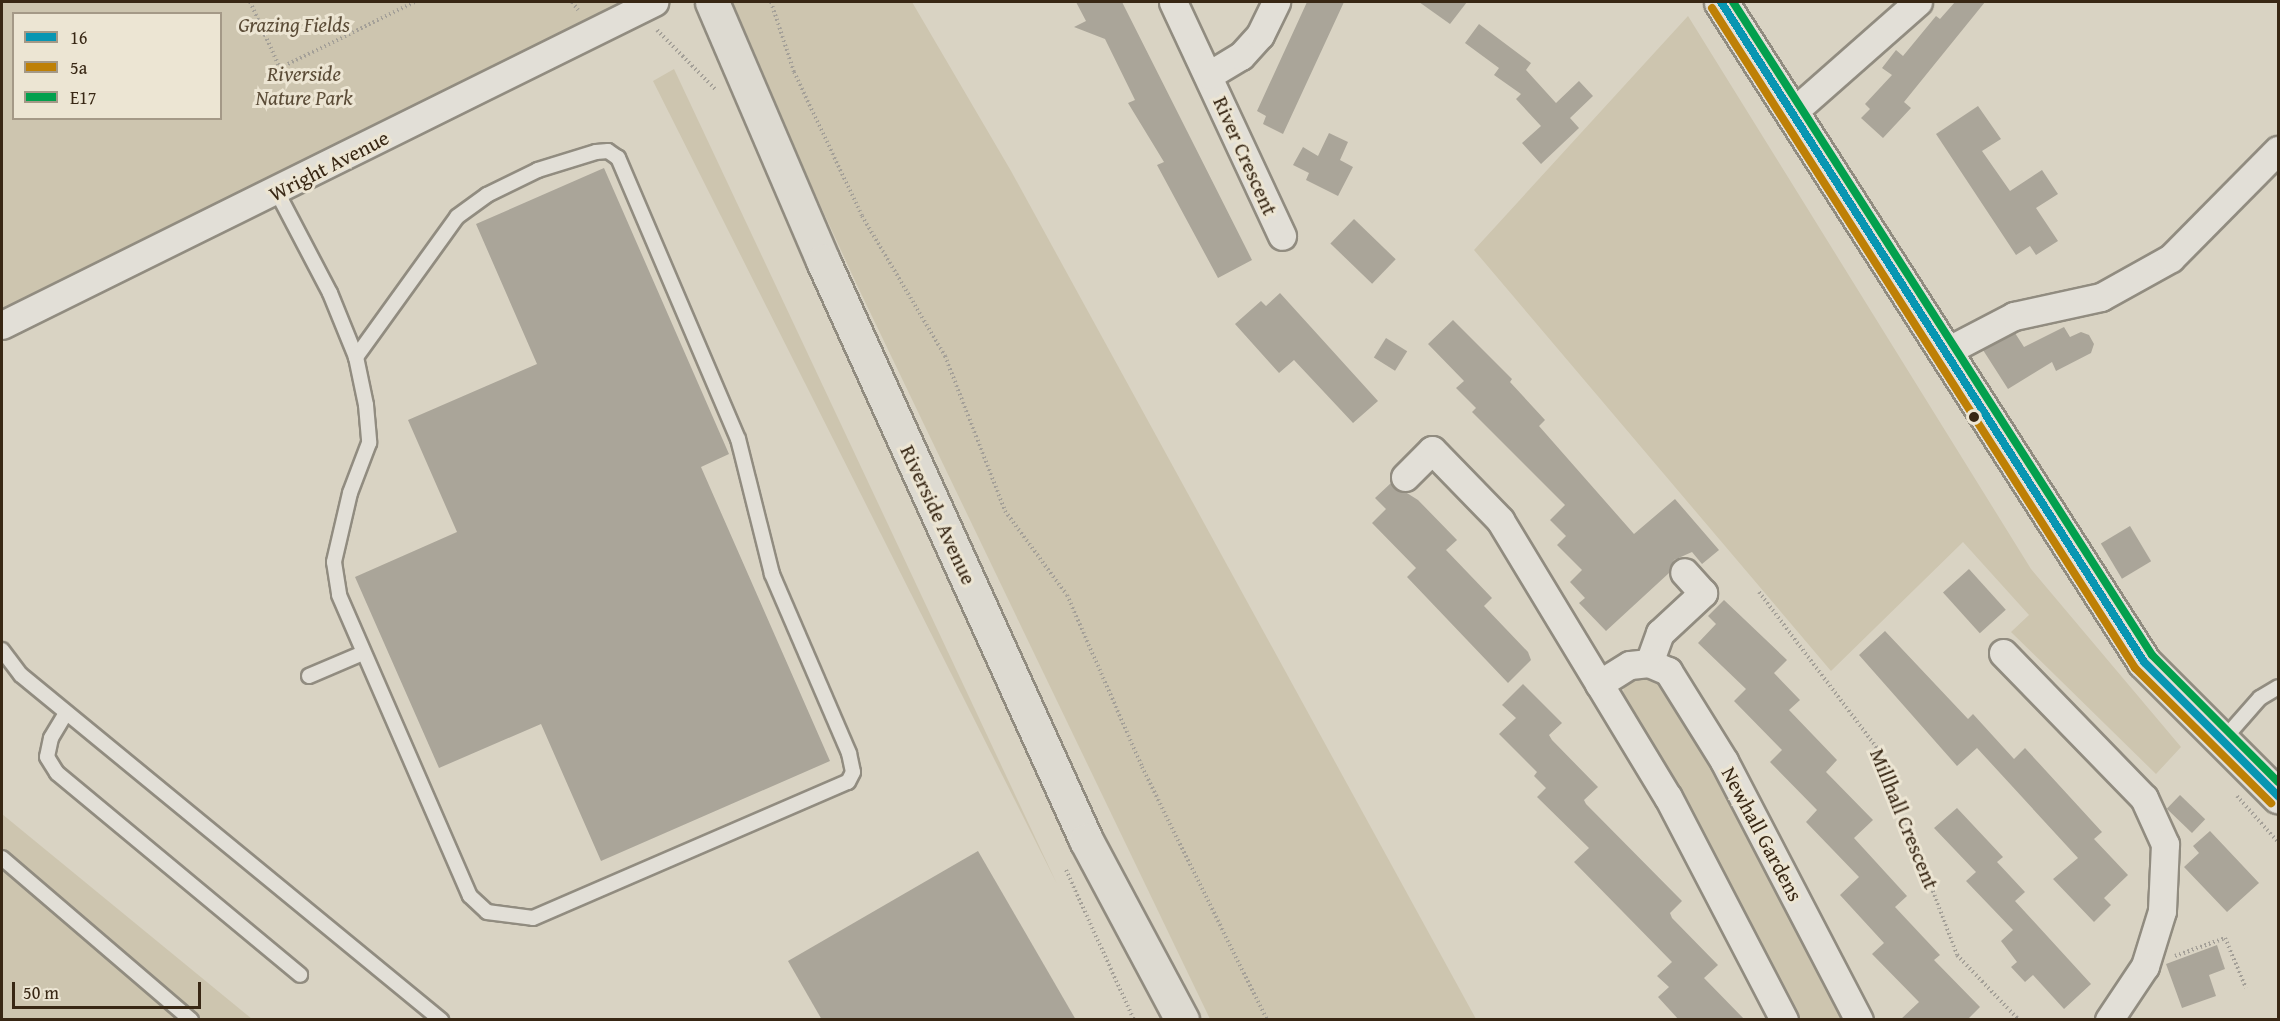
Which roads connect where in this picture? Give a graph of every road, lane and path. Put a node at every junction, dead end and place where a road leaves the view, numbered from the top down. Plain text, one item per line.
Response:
1 (250, 2) edge
2 (415, 2) edge
3 (654, 2) edge
4 (712, 2) edge
5 (771, 2) edge
6 (1173, 2) edge
7 (1276, 2) edge
8 (1721, 2) edge
9 (1918, 2) edge
10 (1209, 75) junction
11 (1792, 112) junction
12 (2278, 150) edge
13 (278, 192) junction
14 (1282, 236) dead end
15 (2, 325) edge
16 (1945, 352) junction
17 (356, 357) junction
18 (1405, 477) dead end
19 (1684, 572) dead end
20 (1759, 592) dead end
21 (2, 650) edge
22 (363, 653) junction
23 (2003, 653) dead end
24 (1649, 663) junction
25 (309, 676) dead end
26 (1599, 684) junction
27 (2278, 687) edge
28 (66, 713) junction
29 (2223, 740) junction
30 (2278, 796) edge
31 (2, 858) edge
32 (2145, 966) junction
33 (300, 975) dead end
34 (2246, 988) dead end
35 (190, 1020) edge
36 (441, 1020) edge
37 (1182, 1020) edge
38 (1267, 1020) edge
39 (1784, 1020) edge
40 (1859, 1020) edge
41 (2019, 1020) edge
42 (2109, 1020) edge

1 - 2 path
3 - 13 street, Wright Avenue
4 - 37 main road, Riverside Avenue
5 - 38 path
6 - 10 street, River Crescent
7 - 10 street, River Crescent
8 - 11 street
9 - 11 street
10 - 14 street, River Crescent
11 - 16 street
12 - 16 street
13 - 15 street, Wright Avenue
13 - 17 lane
16 - 29 street
17 - 22 lane
17 - 22 lane
18 - 26 street
19 - 24 street
20 - 41 path, Millhall Crescent
21 - 28 lane
22 - 25 lane
23 - 32 street
24 - 26 street
24 - 40 street, Newhall Gardens
26 - 39 street
27 - 29 lane
28 - 33 lane
28 - 36 lane
29 - 30 street
31 - 35 lane
32 - 34 path
32 - 42 street

